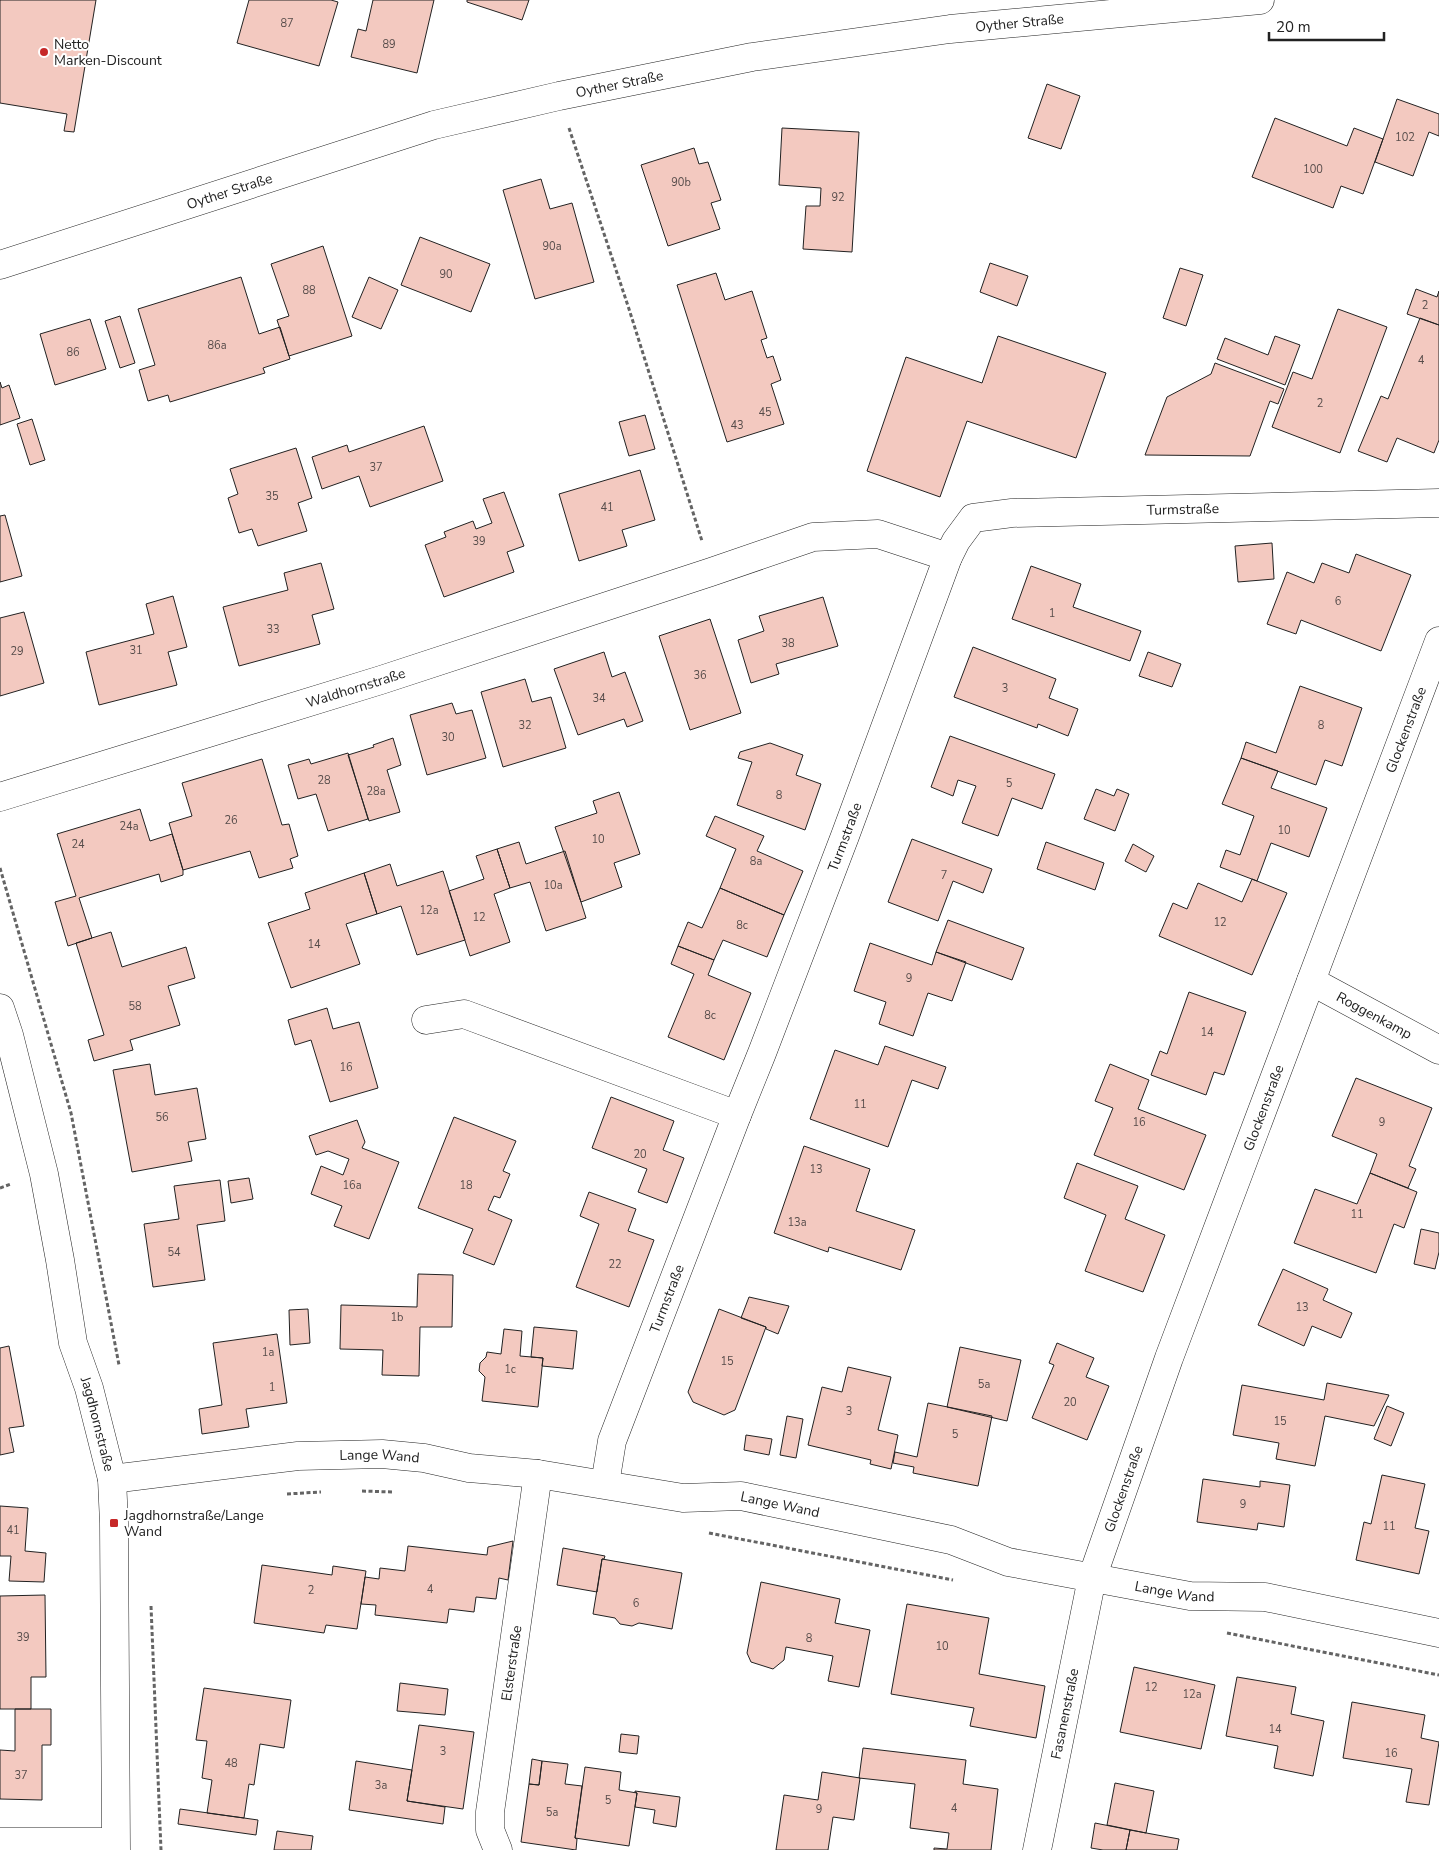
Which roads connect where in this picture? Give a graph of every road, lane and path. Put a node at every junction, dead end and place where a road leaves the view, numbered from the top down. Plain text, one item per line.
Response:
1 (1260, 0) edge
2 (558, 96) junction
3 (0, 265) edge
4 (1439, 503) edge
5 (948, 557) junction
6 (711, 572) junction
7 (1439, 641) edge
8 (0, 797) edge
9 (1311, 982) junction
10 (0, 1008) edge
11 (426, 1020) dead end
12 (1439, 1050) edge
13 (736, 1115) junction
14 (538, 1474) junction
15 (112, 1479) junction
16 (606, 1484) junction
17 (360, 1491) dead end
18 (323, 1492) dead end
19 (396, 1492) dead end
20 (284, 1494) dead end
21 (704, 1532) dead end
22 (1092, 1578) junction
23 (959, 1581) dead end
24 (1224, 1632) dead end
25 (1439, 1634) edge
26 (1439, 1675) edge
27 (0, 1842) edge
28 (115, 1846) edge
29 (498, 1850) edge
30 (1037, 1850) edge

1 - 2 street, Oyther Straße
2 - 3 street, Oyther Straße
2 - 6 path
4 - 5 street, Turmstraße
5 - 6 street
5 - 13 street, Turmstraße
6 - 8 street, Waldhornstraße
7 - 9 street, Glockenstraße
9 - 12 street, Roggenkamp
9 - 22 street, Glockenstraße
10 - 15 street, Jagdhornstraße
11 - 13 street
13 - 16 street, Turmstraße
14 - 15 street, Lange Wand
14 - 16 street, Lange Wand
14 - 29 street, Elsterstraße
15 - 28 street, Jagdhornstraße
16 - 22 street, Lange Wand
17 - 19 path
18 - 20 path
21 - 23 path
22 - 25 street, Lange Wand
22 - 30 street, Fasanenstraße
24 - 26 path
27 - 28 street

